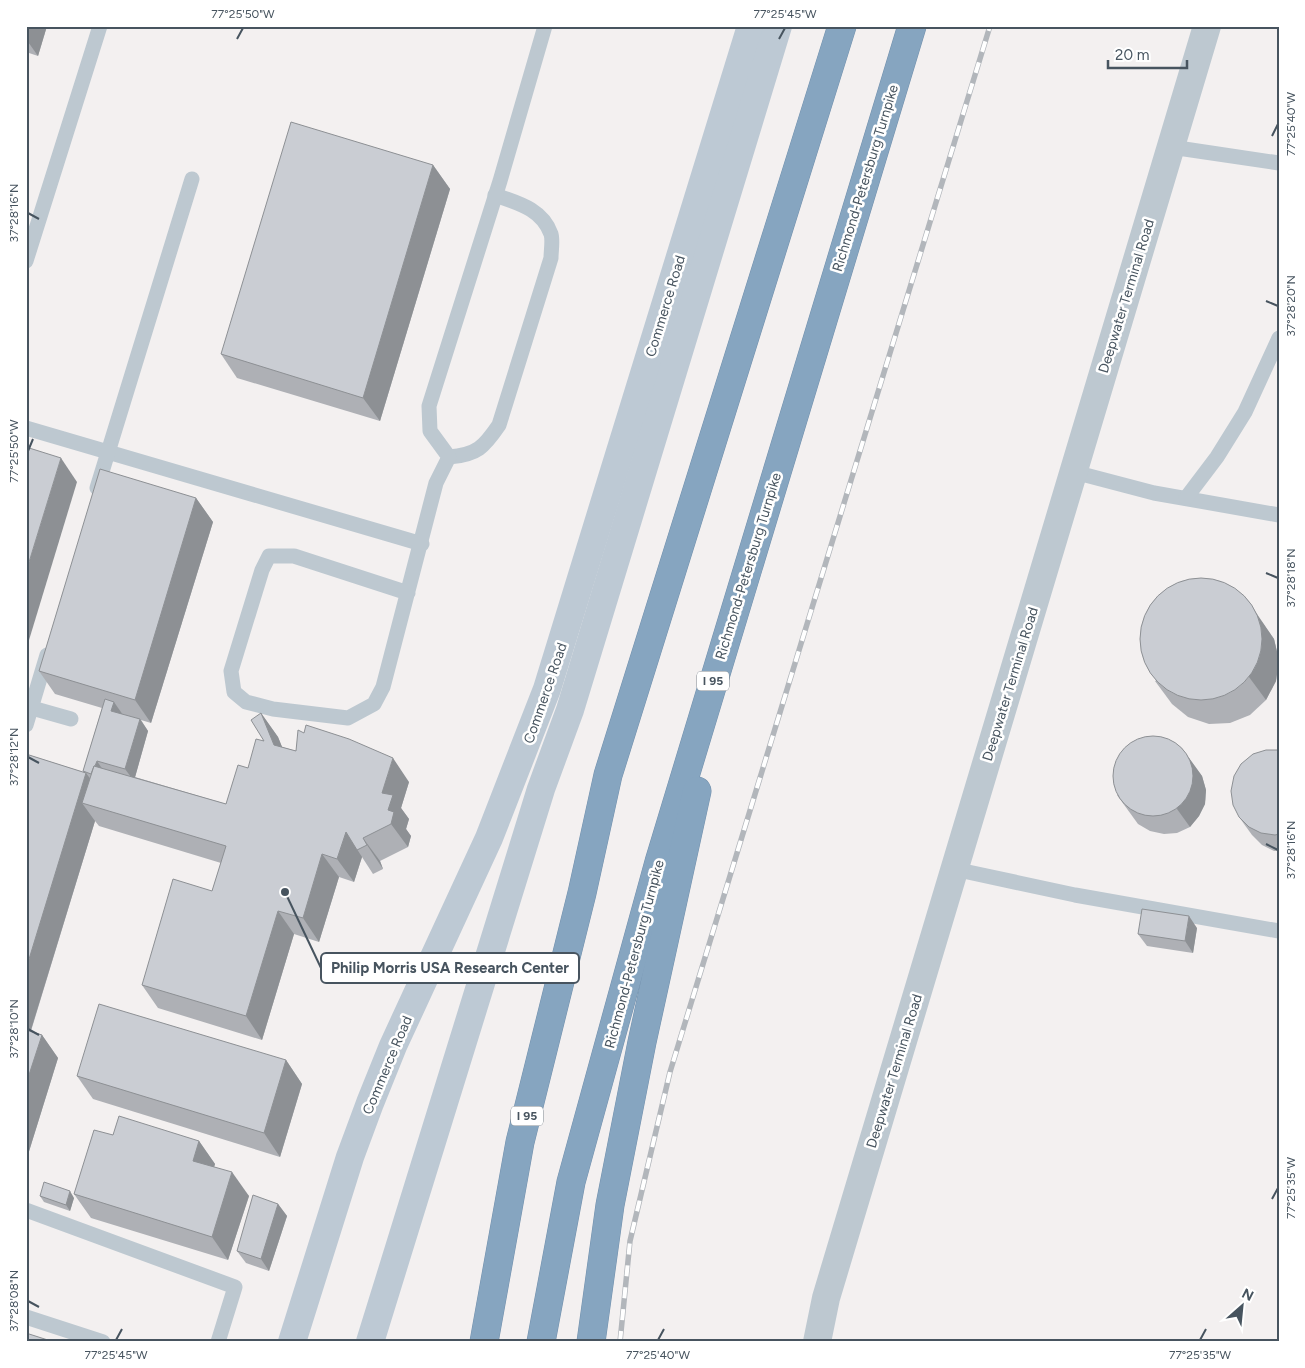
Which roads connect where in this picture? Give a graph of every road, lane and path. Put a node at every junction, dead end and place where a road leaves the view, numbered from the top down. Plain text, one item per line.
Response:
1 (100, 26) edge
2 (545, 26) edge
3 (751, 26) edge
4 (778, 26) edge
5 (842, 26) edge
6 (912, 26) edge
7 (1207, 26) edge
8 (1171, 147) junction
9 (1279, 162) edge
10 (192, 179) dead end
11 (495, 195) junction
12 (26, 261) edge
13 (1279, 338) edge
14 (26, 428) edge
15 (108, 452) junction
16 (449, 457) junction
17 (1074, 472) junction
18 (1186, 498) junction
19 (92, 505) edge
20 (1279, 515) edge
21 (422, 544) junction
22 (746, 573) junction
23 (408, 593) junction
24 (51, 643) edge
25 (32, 708) junction
26 (71, 719) dead end
27 (26, 725) edge
28 (954, 869) junction
29 (1279, 931) edge
30 (26, 1210) edge
31 (26, 1318) edge
32 (103, 1342) edge
33 (218, 1342) edge
34 (292, 1342) edge
35 (370, 1342) edge
36 (484, 1342) edge
37 (541, 1342) edge
38 (591, 1342) edge
39 (817, 1342) edge

1 - 12 lane
2 - 11 lane
3 - 34 main road, Commerce Road
4 - 35 main road, Commerce Road
5 - 36 highway, I 95
6 - 22 highway, Richmond-Petersburg Turnpike / I 95
7 - 8 street, Deepwater Terminal Road
8 - 9 lane
8 - 17 street, Deepwater Terminal Road
10 - 15 lane
11 - 16 lane
11 - 16 lane
13 - 18 lane
14 - 15 lane
15 - 19 lane
15 - 21 lane
16 - 21 lane
17 - 18 lane
17 - 28 street, Deepwater Terminal Road
18 - 20 lane
21 - 23 lane
22 - 37 highway, Richmond-Petersburg Turnpike / I 95
22 - 38 highway
23 - 23 lane
24 - 25 lane
25 - 26 lane
25 - 27 lane
28 - 29 lane
28 - 39 street, Deepwater Terminal Road
30 - 33 lane
31 - 32 lane

